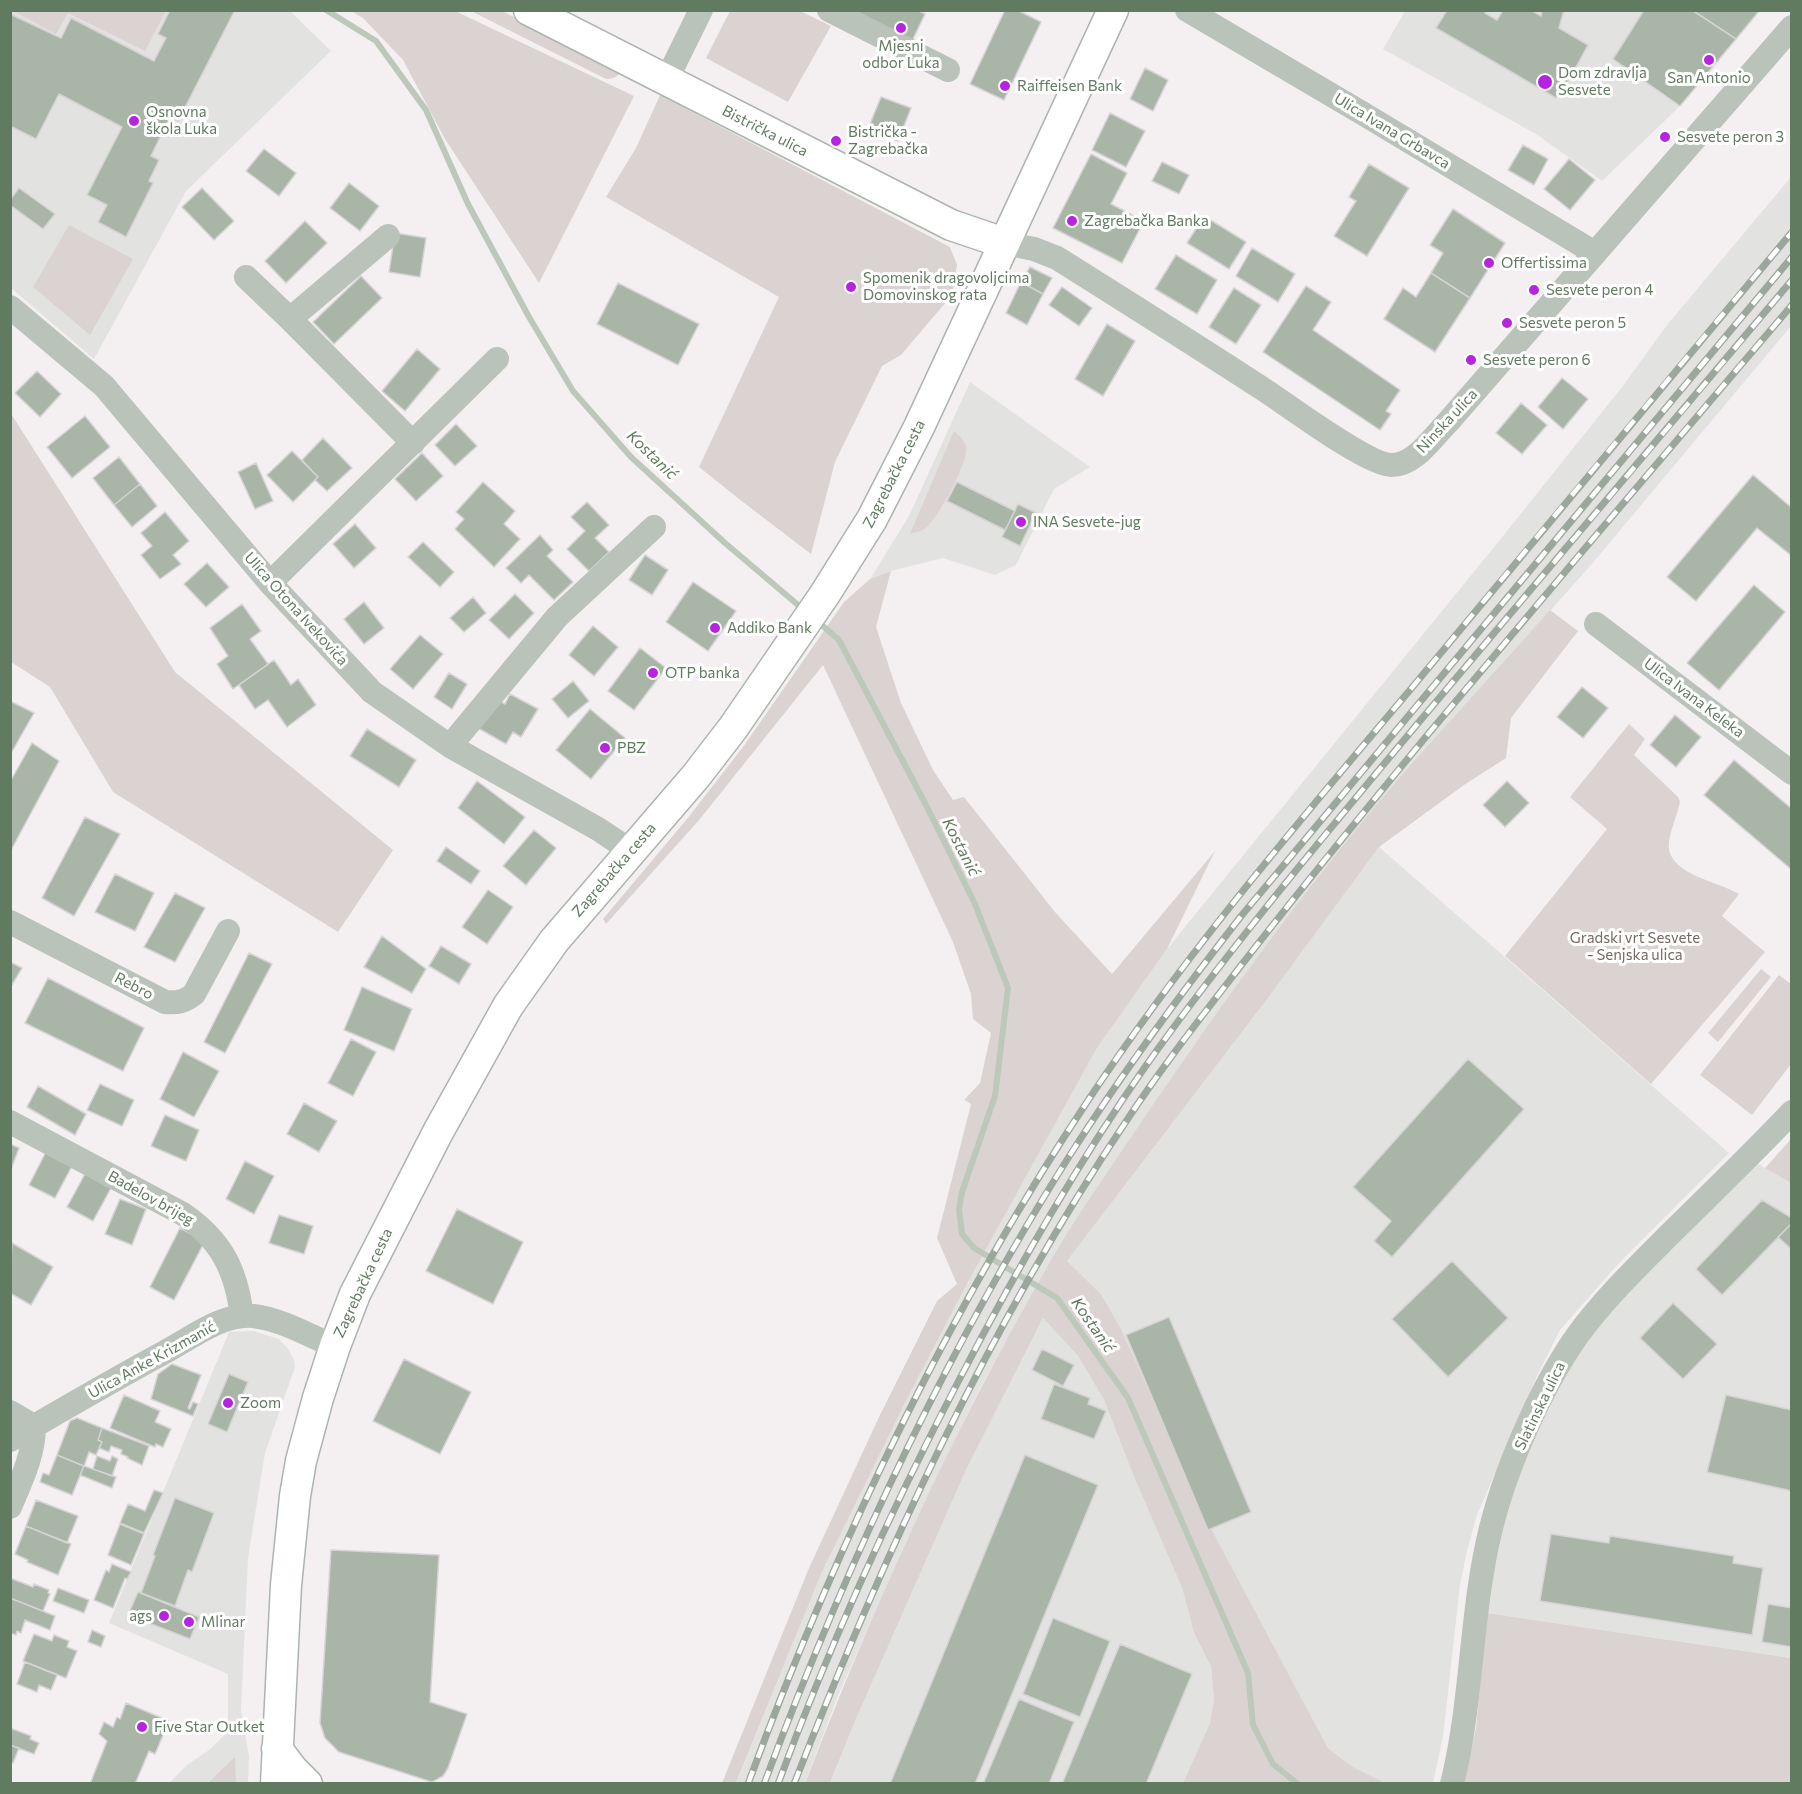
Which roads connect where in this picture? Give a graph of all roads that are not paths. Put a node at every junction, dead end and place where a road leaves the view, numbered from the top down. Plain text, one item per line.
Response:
1 (529, 10) edge
2 (701, 10) edge
3 (829, 10) edge
4 (1113, 10) edge
5 (1187, 10) edge
6 (1791, 27) edge
7 (948, 70) dead end
8 (666, 81) junction
9 (388, 236) dead end
10 (1004, 243) junction
11 (1595, 253) junction
12 (246, 277) dead end
13 (10, 307) edge
14 (290, 319) junction
15 (497, 359) dead end
16 (413, 443) junction
17 (654, 527) dead end
18 (270, 583) junction
19 (1596, 624) dead end
20 (450, 746) junction
21 (1791, 773) edge
22 (631, 851) junction
23 (10, 922) edge
24 (228, 931) dead end
25 (1791, 1112) edge
26 (10, 1122) edge
27 (242, 1316) junction
28 (335, 1346) junction
29 (10, 1412) edge
30 (34, 1426) junction
31 (10, 1440) edge
32 (10, 1507) edge
33 (277, 1749) junction
34 (276, 1784) edge
35 (308, 1784) edge
36 (1452, 1784) edge

1 - 8 main road, Bistrička ulica
2 - 8 street
3 - 7 street
4 - 10 main road, Zagrebačka cesta
5 - 11 street, Ulica Ivana Grbavca
6 - 11 street, Ninska ulica
8 - 10 main road, Bistrička ulica
9 - 14 street
10 - 11 street, Ninska ulica
10 - 22 main road, Zagrebačka cesta
12 - 14 street
13 - 18 street, Ulica Otona Ivekovića
14 - 16 street
15 - 16 street
16 - 18 street
17 - 20 street
18 - 20 street, Ulica Otona Ivekovića
19 - 21 street, Ulica Ivana Keleka
20 - 22 street, Ulica Otona Ivekovića
22 - 28 main road, Zagrebačka cesta
23 - 24 street, Rebro
25 - 36 street, Slatinska ulica
26 - 27 street, Badelov brijeg
27 - 28 street
27 - 30 street, Ulica Anke Krizmanić
28 - 33 main road, Zagrebačka cesta
29 - 30 street
30 - 31 street, Ulica Anke Krizmanić
30 - 32 street
33 - 34 main road, Zagrebačka cesta
33 - 35 main road

